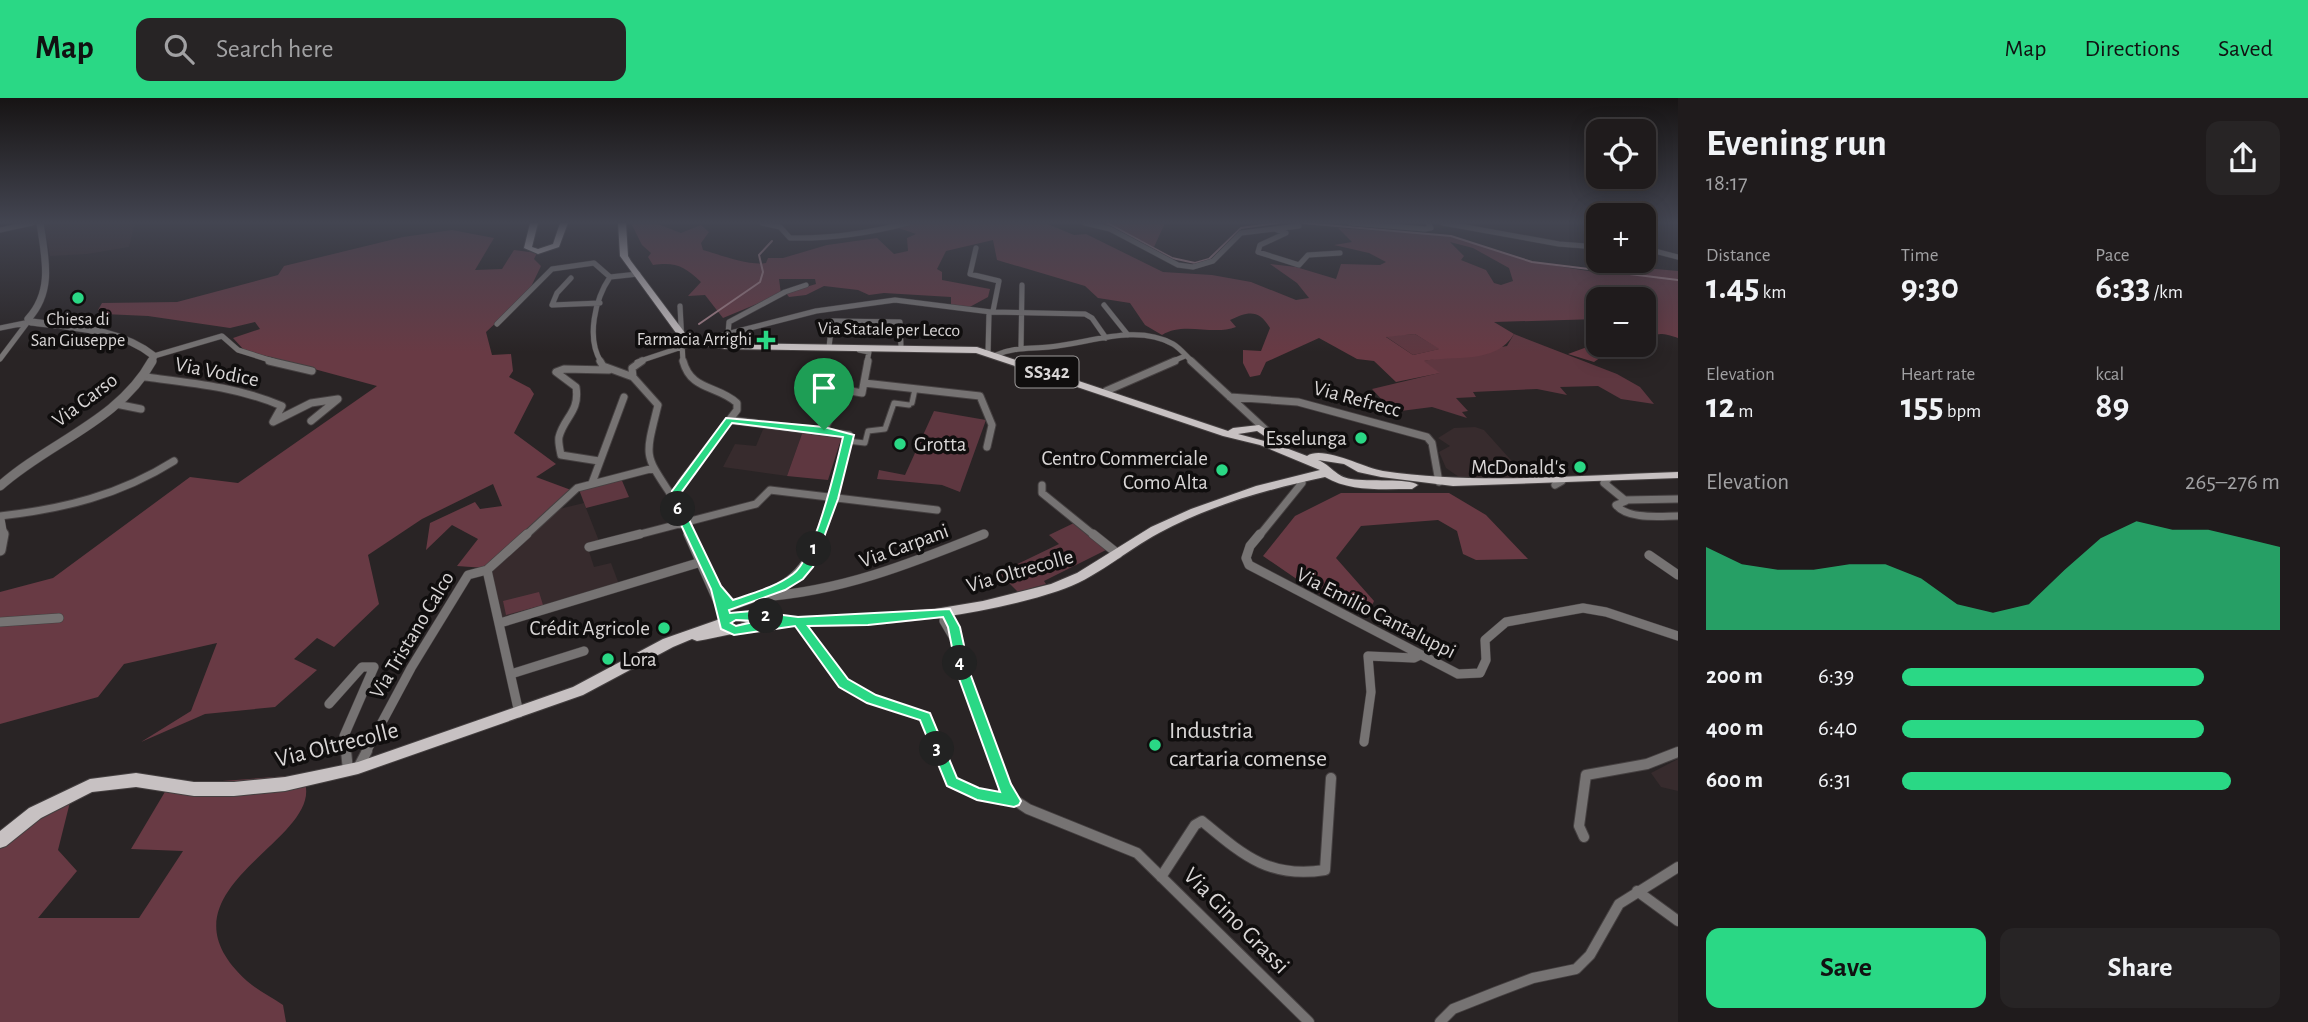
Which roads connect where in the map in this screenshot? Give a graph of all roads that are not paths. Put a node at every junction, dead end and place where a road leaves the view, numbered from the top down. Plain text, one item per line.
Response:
1 (45, 266) edge
2 (570, 266) edge
3 (598, 266) edge
4 (632, 266) edge
5 (972, 266) edge
6 (638, 274) junction
7 (610, 277) junction
8 (571, 278) dead end
9 (806, 285) dead end
10 (1022, 285) dead end
11 (600, 303) junction
12 (1104, 305) dead end
13 (680, 306) dead end
14 (993, 312) junction
15 (1019, 312) junction
16 (32, 320) junction
17 (497, 324) dead end
18 (0, 328) edge
19 (728, 334) junction
20 (682, 335) junction
21 (1128, 335) junction
22 (1106, 338) junction
23 (696, 342) junction
24 (712, 345) junction
25 (770, 346) junction
26 (829, 346) junction
27 (901, 347) junction
28 (1021, 348) junction
29 (680, 349) junction
30 (992, 354) junction
31 (154, 356) junction
32 (1185, 356) junction
33 (0, 359) edge
34 (612, 370) junction
35 (312, 371) dead end
36 (145, 377) junction
37 (633, 377) junction
38 (864, 383) junction
39 (915, 389) junction
40 (1106, 391) junction
41 (624, 397) dead end
42 (1230, 397) junction
43 (117, 404) junction
44 (141, 409) dead end
45 (1252, 416) junction
46 (730, 420) junction
47 (311, 421) dead end
48 (824, 430) junction
49 (1249, 433) junction
50 (1268, 437) junction
51 (848, 438) junction
52 (987, 447) dead end
53 (1334, 459) junction
54 (174, 461) dead end
55 (599, 461) junction
56 (654, 468) junction
57 (1324, 470) junction
58 (1362, 470) junction
59 (1678, 477) edge
60 (1336, 480) junction
61 (1611, 481) junction
62 (1439, 482) junction
63 (592, 483) junction
64 (1302, 483) junction
65 (1354, 483) junction
66 (1558, 483) junction
67 (1042, 485) dead end
68 (0, 486) edge
69 (1274, 486) junction
70 (832, 499) junction
71 (1678, 499) edge
72 (1625, 500) junction
73 (675, 501) junction
74 (937, 510) dead end
75 (1678, 516) edge
76 (0, 517) edge
77 (682, 521) junction
78 (984, 534) dead end
79 (589, 547) dead end
80 (0, 550) edge
81 (1118, 554) junction
82 (1649, 555) dead end
83 (701, 562) junction
84 (487, 569) junction
85 (1678, 575) edge
86 (717, 589) junction
87 (753, 597) junction
88 (946, 612) junction
89 (59, 618) dead end
90 (733, 620) junction
91 (798, 621) junction
92 (0, 622) edge
93 (500, 623) junction
94 (1678, 636) edge
95 (680, 639) joint
96 (584, 651) dead end
97 (1420, 655) junction
98 (511, 674) junction
99 (329, 704) dead end
100 (519, 713) junction
101 (1364, 742) dead end
102 (1678, 752) edge
103 (353, 769) junction
104 (1331, 779) dead end
105 (1014, 801) junction
106 (1584, 837) dead end
107 (0, 841) edge
108 (1678, 867) edge
109 (1161, 877) junction
110 (1637, 891) junction
111 (1678, 921) edge
112 (1308, 1022) edge
113 (1440, 1022) edge

1 - 16 street
2 - 17 street
3 - 7 street
4 - 6 main road, Via Statale per Lecco / SS342
5 - 14 street
6 - 7 street
6 - 20 main road, Via Statale per Lecco / SS342
7 - 11 street
8 - 11 street
9 - 19 street
10 - 15 street
11 - 34 street
12 - 21 street
13 - 20 street
14 - 15 street
14 - 19 street
14 - 30 street
15 - 22 street
15 - 28 street
16 - 18 street
16 - 31 street
16 - 33 street
19 - 24 street
20 - 23 main road, Via Statale per Lecco / SS342
20 - 29 street
21 - 22 street
21 - 32 street
22 - 28 street
23 - 24 main road, Via Statale per Lecco / SS342
23 - 29 street
24 - 25 main road, Via Statale per Lecco / SS342
25 - 26 main road, Via Statale per Lecco / SS342
25 - 38 street
26 - 27 main road, Via Statale per Lecco / SS342
26 - 27 street
27 - 30 main road, Via Statale per Lecco / SS342
28 - 30 street
29 - 37 street
29 - 46 street
30 - 40 main road, Via Statale per Lecco / SS342
31 - 35 street
31 - 36 street, Via Carso
32 - 40 street
32 - 42 street
34 - 37 street
34 - 55 street
36 - 43 street, Via Carso
36 - 47 street, Via Vodice
37 - 56 street
38 - 39 street
38 - 48 street
39 - 51 street
39 - 52 street
40 - 49 main road, Via Statale per Lecco / SS342
41 - 55 street
42 - 45 street
42 - 62 street, Via Refrecc
43 - 44 street
43 - 68 street, Via Carso
45 - 49 street
45 - 50 street
46 - 48 street
46 - 73 street
48 - 51 street
49 - 50 main road, Via Statale per Lecco
50 - 53 main road
50 - 57 main road
51 - 70 street
53 - 57 main road, Via Oltrecolle
53 - 58 main road
54 - 76 street
55 - 63 street
56 - 63 street, Via Tristano Calco
56 - 73 street
57 - 60 main road
57 - 69 main road, Via Oltrecolle
58 - 62 main road
58 - 65 main road
59 - 61 main road
60 - 64 main road, Via Oltrecolle
60 - 65 main road
61 - 66 main road
61 - 72 street
62 - 66 main road
63 - 84 street, Via Tristano Calco
64 - 69 main road, Via Oltrecolle
64 - 97 street, Via Emilio Cantaluppi
65 - 66 main road
67 - 81 street
69 - 81 main road, Via Oltrecolle
70 - 74 street
70 - 77 street
70 - 87 street
71 - 72 street
72 - 75 street
73 - 77 street
76 - 80 street
77 - 79 street
77 - 83 street
78 - 87 street, Via Carpani
81 - 88 main road, Via Oltrecolle
82 - 85 street
83 - 86 street
83 - 93 street
84 - 93 street
84 - 103 street, Via Tristano Calco
86 - 90 street
86 - 90 street
87 - 90 street
88 - 91 main road, Via Oltrecolle
88 - 105 street
89 - 92 street
90 - 91 main road, Via Oltrecolle
90 - 95 main road, Via Oltrecolle
91 - 105 street, Via Gino Grassi
93 - 98 street
94 - 97 street, Via Emilio Cantaluppi
95 - 100 main road, Via Oltrecolle
96 - 98 street
97 - 101 street
98 - 100 street
99 - 103 street
100 - 103 main road, Via Oltrecolle
102 - 106 street
103 - 107 main road, Via Oltrecolle
104 - 109 street
105 - 109 street, Via Gino Grassi
108 - 110 street
109 - 112 street, Via Gino Grassi
110 - 111 street
110 - 113 street

